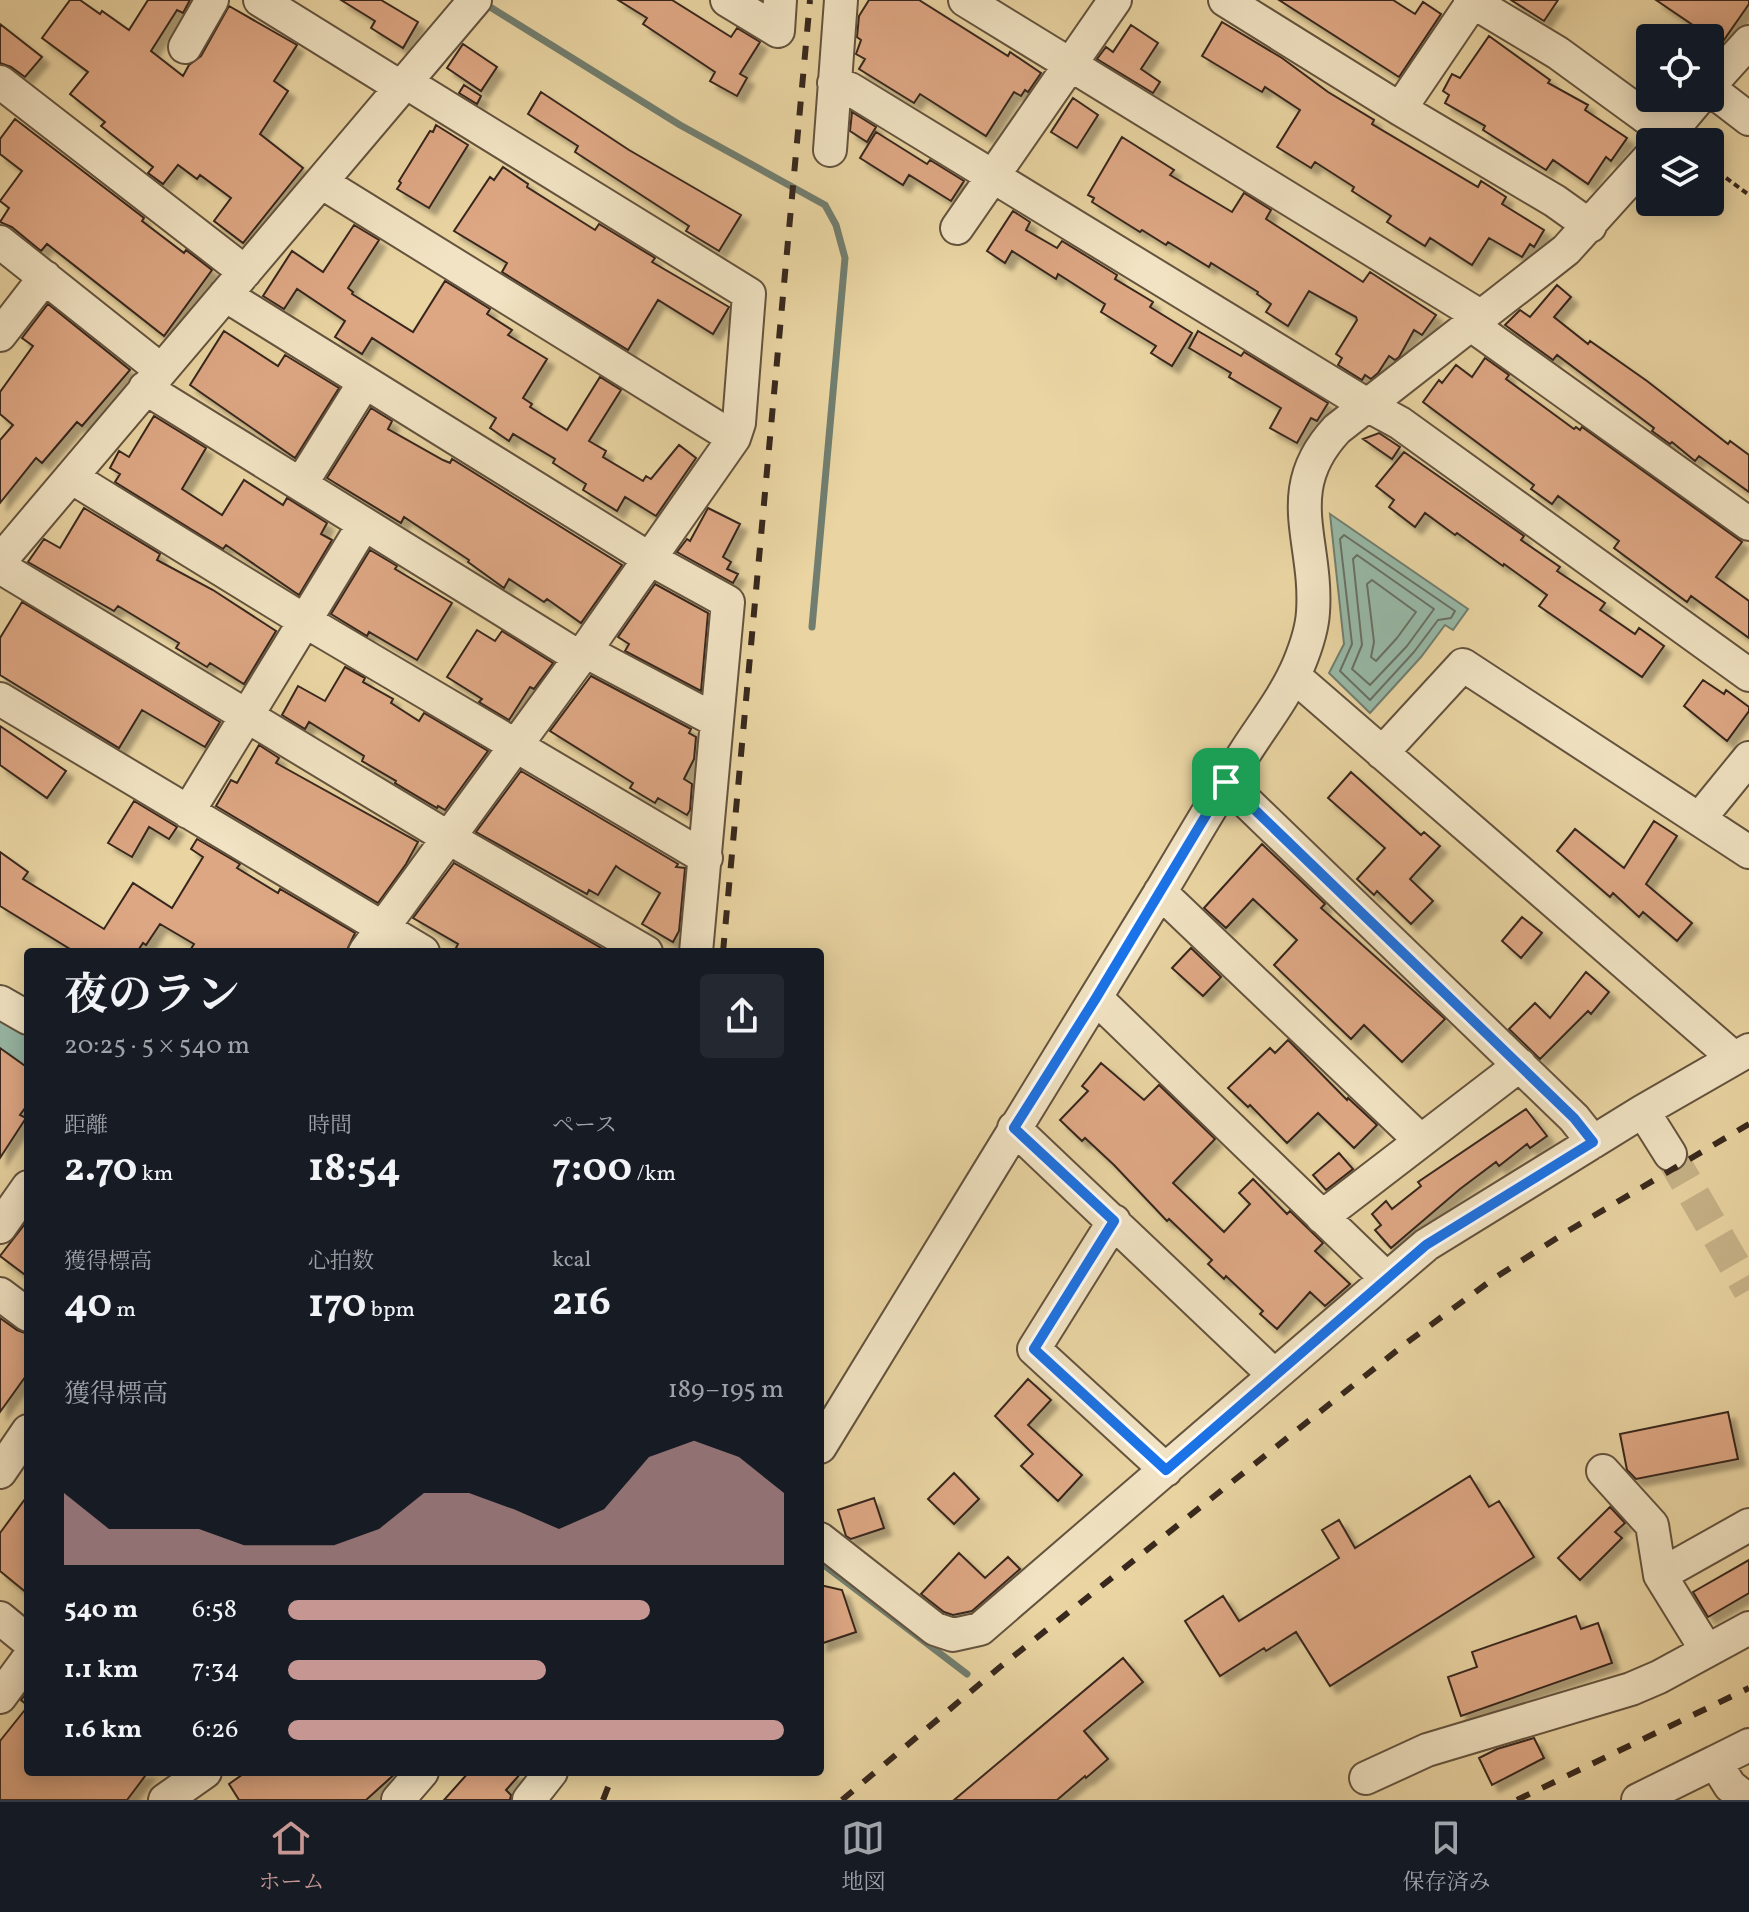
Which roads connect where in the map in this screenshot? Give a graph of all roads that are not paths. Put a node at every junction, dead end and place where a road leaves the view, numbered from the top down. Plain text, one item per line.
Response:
1 (212, 0) edge
2 (260, 0) edge
3 (475, 0) edge
4 (727, 0) edge
5 (780, 0) edge
6 (841, 0) edge
7 (965, 0) edge
8 (1115, 0) edge
9 (1225, 0) edge
10 (1472, 1) edge
11 (1749, 42) edge
12 (185, 47) dead end
13 (1071, 64) junction
14 (1724, 71) edge
15 (0, 82) edge
16 (834, 83) junction
17 (404, 85) junction
18 (1724, 98) edge
19 (1400, 109) junction
20 (1687, 112) edge
21 (1749, 119) edge
22 (1642, 128) edge
23 (1674, 128) edge
24 (830, 150) dead end
25 (1636, 172) edge
26 (993, 175) junction
27 (321, 182) junction
28 (1590, 226) junction
29 (957, 228) dead end
30 (0, 242) edge
31 (45, 277) junction
32 (235, 284) junction
33 (1475, 320) junction
34 (0, 335) edge
35 (153, 379) junction
36 (364, 383) junction
37 (1367, 405) junction
38 (734, 438) junction
39 (71, 477) junction
40 (301, 484) junction
41 (364, 524) junction
42 (1749, 524) edge
43 (650, 559) junction
44 (0, 561) edge
45 (305, 621) junction
46 (582, 654) junction
47 (1749, 675) edge
48 (1294, 676) junction
49 (0, 699) edge
50 (247, 715) junction
51 (717, 721) junction
52 (515, 746) junction
53 (1382, 753) junction
54 (1749, 758) edge
55 (1226, 782) junction
56 (188, 812) junction
57 (1700, 818) junction
58 (449, 838) junction
59 (1749, 852) edge
60 (706, 858) junction
61 (1160, 892) junction
62 (374, 940) edge
63 (407, 948) edge
64 (639, 948) edge
65 (696, 948) edge
66 (1096, 998) junction
67 (0, 1002) edge
68 (24, 1016) edge
69 (1742, 1054) edge
70 (1520, 1065) junction
71 (1643, 1111) junction
72 (1014, 1128) junction
73 (1420, 1140) junction
74 (1593, 1142) junction
75 (1670, 1154) tunnel mouth
76 (24, 1193) edge
77 (1322, 1217) junction
78 (1114, 1221) junction
79 (0, 1227) edge
80 (1386, 1278) junction
81 (0, 1294) edge
82 (24, 1312) edge
83 (1274, 1375) junction
84 (24, 1437) edge
85 (824, 1440) edge
86 (1166, 1470) junction
87 (1603, 1471) dead end
88 (0, 1472) edge
89 (1749, 1525) edge
90 (824, 1543) edge
91 (1660, 1575) junction
92 (0, 1618) edge
93 (1749, 1628) edge
94 (24, 1638) edge
95 (1707, 1651) junction
96 (24, 1664) edge
97 (0, 1697) edge
98 (1749, 1745) edge
99 (1715, 1762) junction
100 (195, 1776) edge
101 (419, 1776) edge
102 (548, 1776) edge
103 (1366, 1778) dead end
104 (1642, 1799) edge
105 (165, 1800) edge
106 (398, 1800) edge
107 (529, 1800) edge
108 (1748, 1800) edge

1 - 12 street
2 - 17 street
3 - 17 street
4 - 5 street
6 - 16 street
7 - 13 street
8 - 13 street
9 - 19 street
10 - 19 street
10 - 22 street
11 - 14 street
13 - 26 street
13 - 33 street
15 - 32 street
16 - 24 street
16 - 26 street
17 - 27 street
17 - 38 street
18 - 21 street
19 - 28 street
20 - 23 street
25 - 28 street
26 - 29 street
26 - 37 street
27 - 32 street
27 - 38 street
28 - 33 street
30 - 31 street
31 - 34 street
31 - 35 street
32 - 35 street
32 - 36 street
33 - 37 street
33 - 42 street
35 - 39 street
35 - 40 street
36 - 40 street
36 - 43 street
37 - 47 street
37 - 48 street
38 - 43 street
39 - 44 street
39 - 45 street
40 - 41 street
41 - 45 street
41 - 46 street
43 - 46 street
43 - 51 street
44 - 50 street
45 - 50 street
45 - 52 street
46 - 51 street
46 - 52 street
48 - 53 street
48 - 55 street
49 - 56 street
50 - 56 street
50 - 58 street
51 - 60 street
52 - 58 street
52 - 60 street
53 - 57 street
53 - 69 street
54 - 57 street
55 - 61 street
55 - 70 street
56 - 62 street
57 - 59 street
58 - 62 street
58 - 64 street
60 - 65 street
61 - 66 street
61 - 73 street
62 - 63 street
66 - 72 street
66 - 77 street
67 - 68 street
69 - 71 street
70 - 73 street
70 - 74 street
71 - 74 street
71 - 75 street
72 - 78 street
72 - 85 street
73 - 77 street
74 - 80 street
76 - 79 street
77 - 80 street
78 - 83 street
78 - 86 street
80 - 83 street
81 - 82 street
83 - 86 street
84 - 88 street
86 - 90 street
87 - 91 street
89 - 91 street
91 - 95 street
92 - 94 street
93 - 95 street
95 - 103 street
96 - 97 street
98 - 99 street
99 - 104 street
99 - 108 street
100 - 105 street
101 - 106 street
102 - 107 street

